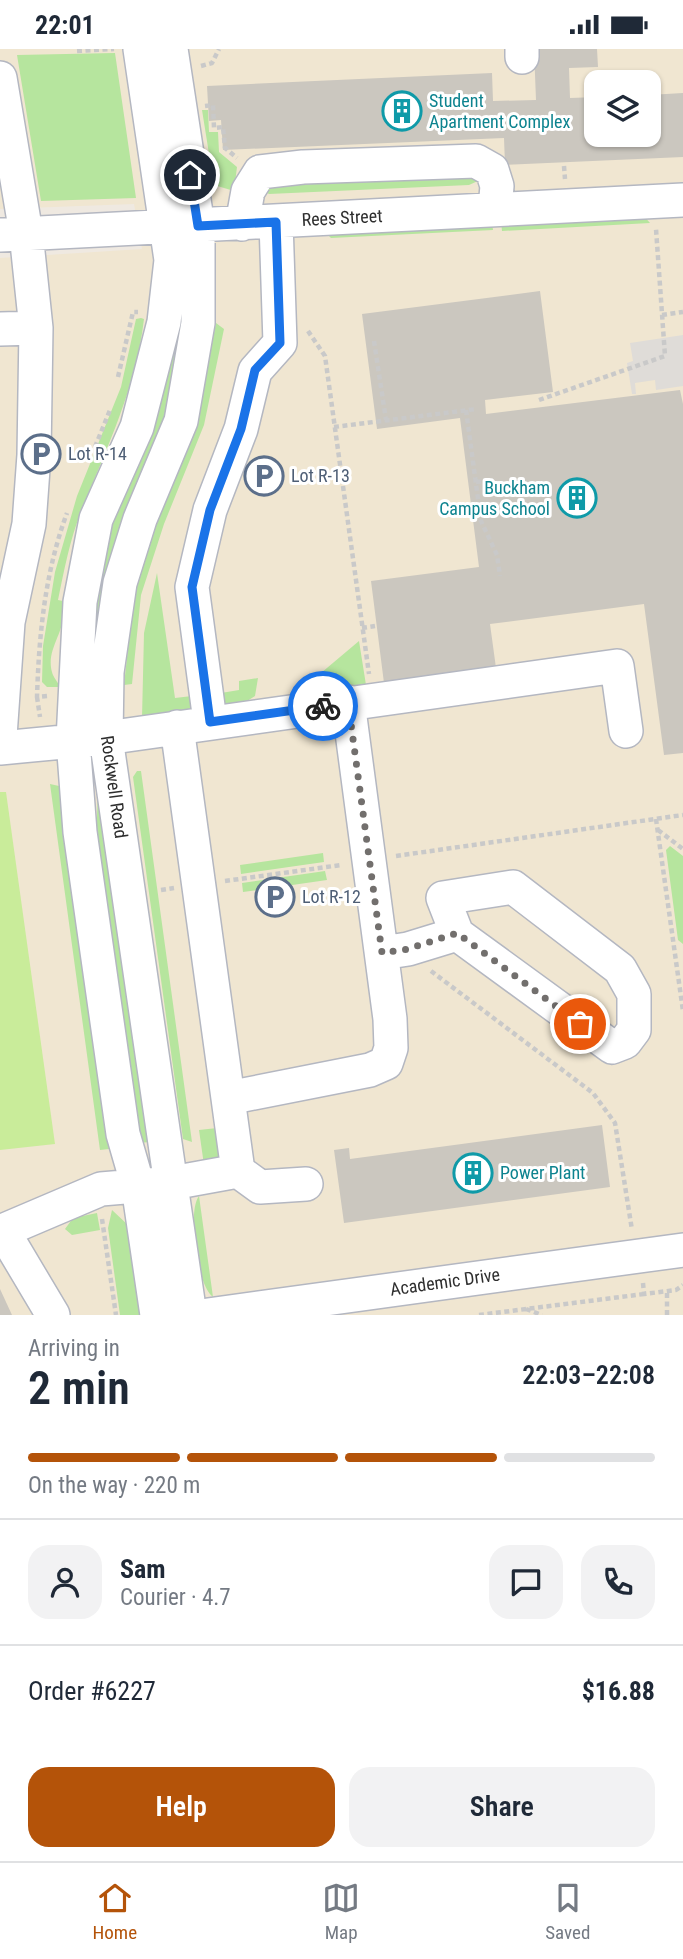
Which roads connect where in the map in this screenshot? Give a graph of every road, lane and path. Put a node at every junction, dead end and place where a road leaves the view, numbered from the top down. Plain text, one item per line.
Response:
1 (105, 49) edge
2 (118, 49) edge
3 (140, 49) edge
4 (219, 49) edge
5 (77, 51) edge
6 (182, 59) edge
7 (0, 78) edge
8 (213, 105) dead end
9 (241, 162) dead end
10 (564, 166) dead end
11 (565, 184) dead end
12 (683, 200) edge
13 (495, 208) junction
14 (276, 222) junction
15 (243, 224) junction
16 (182, 226) junction
17 (656, 228) dead end
18 (13, 234) edge
19 (683, 312) edge
20 (662, 315) junction
21 (302, 323) dead end
22 (36, 328) junction
23 (0, 329) edge
24 (374, 341) dead end
25 (539, 400) dead end
26 (477, 409) dead end
27 (466, 410) junction
28 (386, 420) junction
29 (334, 427) junction
30 (492, 480) dead end
31 (476, 482) junction
32 (500, 576) dead end
33 (375, 626) dead end
34 (362, 628) junction
35 (359, 691) junction
36 (210, 722) junction
37 (177, 727) junction
38 (626, 731) dead end
39 (0, 736) edge
40 (90, 739) junction
41 (0, 748) edge
42 (683, 815) edge
43 (656, 819) junction
44 (657, 829) junction
45 (683, 849) edge
46 (394, 857) dead end
47 (343, 864) dead end
48 (213, 883) dead end
49 (457, 933) junction
50 (382, 953) junction
51 (683, 970) edge
52 (422, 972) dead end
53 (679, 983) junction
54 (683, 1011) edge
55 (228, 1097) junction
56 (238, 1171) junction
57 (172, 1183) junction
58 (306, 1184) dead end
59 (138, 1186) junction
60 (102, 1215) dead end
61 (631, 1218) dead end
62 (1, 1231) edge
63 (683, 1250) edge
64 (642, 1281) dead end
65 (683, 1285) edge
66 (667, 1291) junction
67 (645, 1294) junction
68 (526, 1309) junction
69 (513, 1313) edge
70 (53, 1315) edge
71 (116, 1315) edge
72 (157, 1315) edge
73 (190, 1315) edge
74 (208, 1315) edge
75 (476, 1315) edge
76 (542, 1315) edge
77 (667, 1315) edge

1 - 2 path
1 - 5 path
3 - 16 street
4 - 6 path
6 - 16 street
7 - 18 street
8 - 9 path
10 - 11 path
12 - 13 street, Rees Street
13 - 14 street, Rees Street
13 - 15 street
14 - 15 street, Rees Street
14 - 36 street
15 - 16 street, Rees Street
16 - 18 street, Rees Street
16 - 40 street, Rockwell Road
17 - 20 path
18 - 22 street
19 - 20 path
20 - 25 path
21 - 29 path
22 - 23 street
22 - 39 street
24 - 28 path
26 - 27 path
27 - 28 path
27 - 31 path
28 - 29 path
29 - 34 path
30 - 31 path
31 - 32 path
33 - 34 path
34 - 35 path
35 - 36 street
35 - 38 street
35 - 50 street
36 - 37 street
37 - 40 street
37 - 55 street
40 - 41 street
40 - 57 street, Rockwell Road
40 - 59 street, Rockwell Road
42 - 43 path
43 - 44 path
43 - 46 path
44 - 45 path
44 - 53 path
47 - 48 path
49 - 49 street
49 - 50 street
50 - 55 street
51 - 53 path
52 - 61 path
53 - 54 path
55 - 56 street
56 - 57 street
56 - 58 street
57 - 59 street
57 - 73 street, Rockwell Road
59 - 62 street
59 - 72 street, Rockwell Road
60 - 71 path
62 - 70 street
63 - 74 street, Academic Drive
64 - 67 path
65 - 66 path
66 - 67 path
66 - 77 path
67 - 68 path
68 - 69 path
68 - 76 path
69 - 75 path

